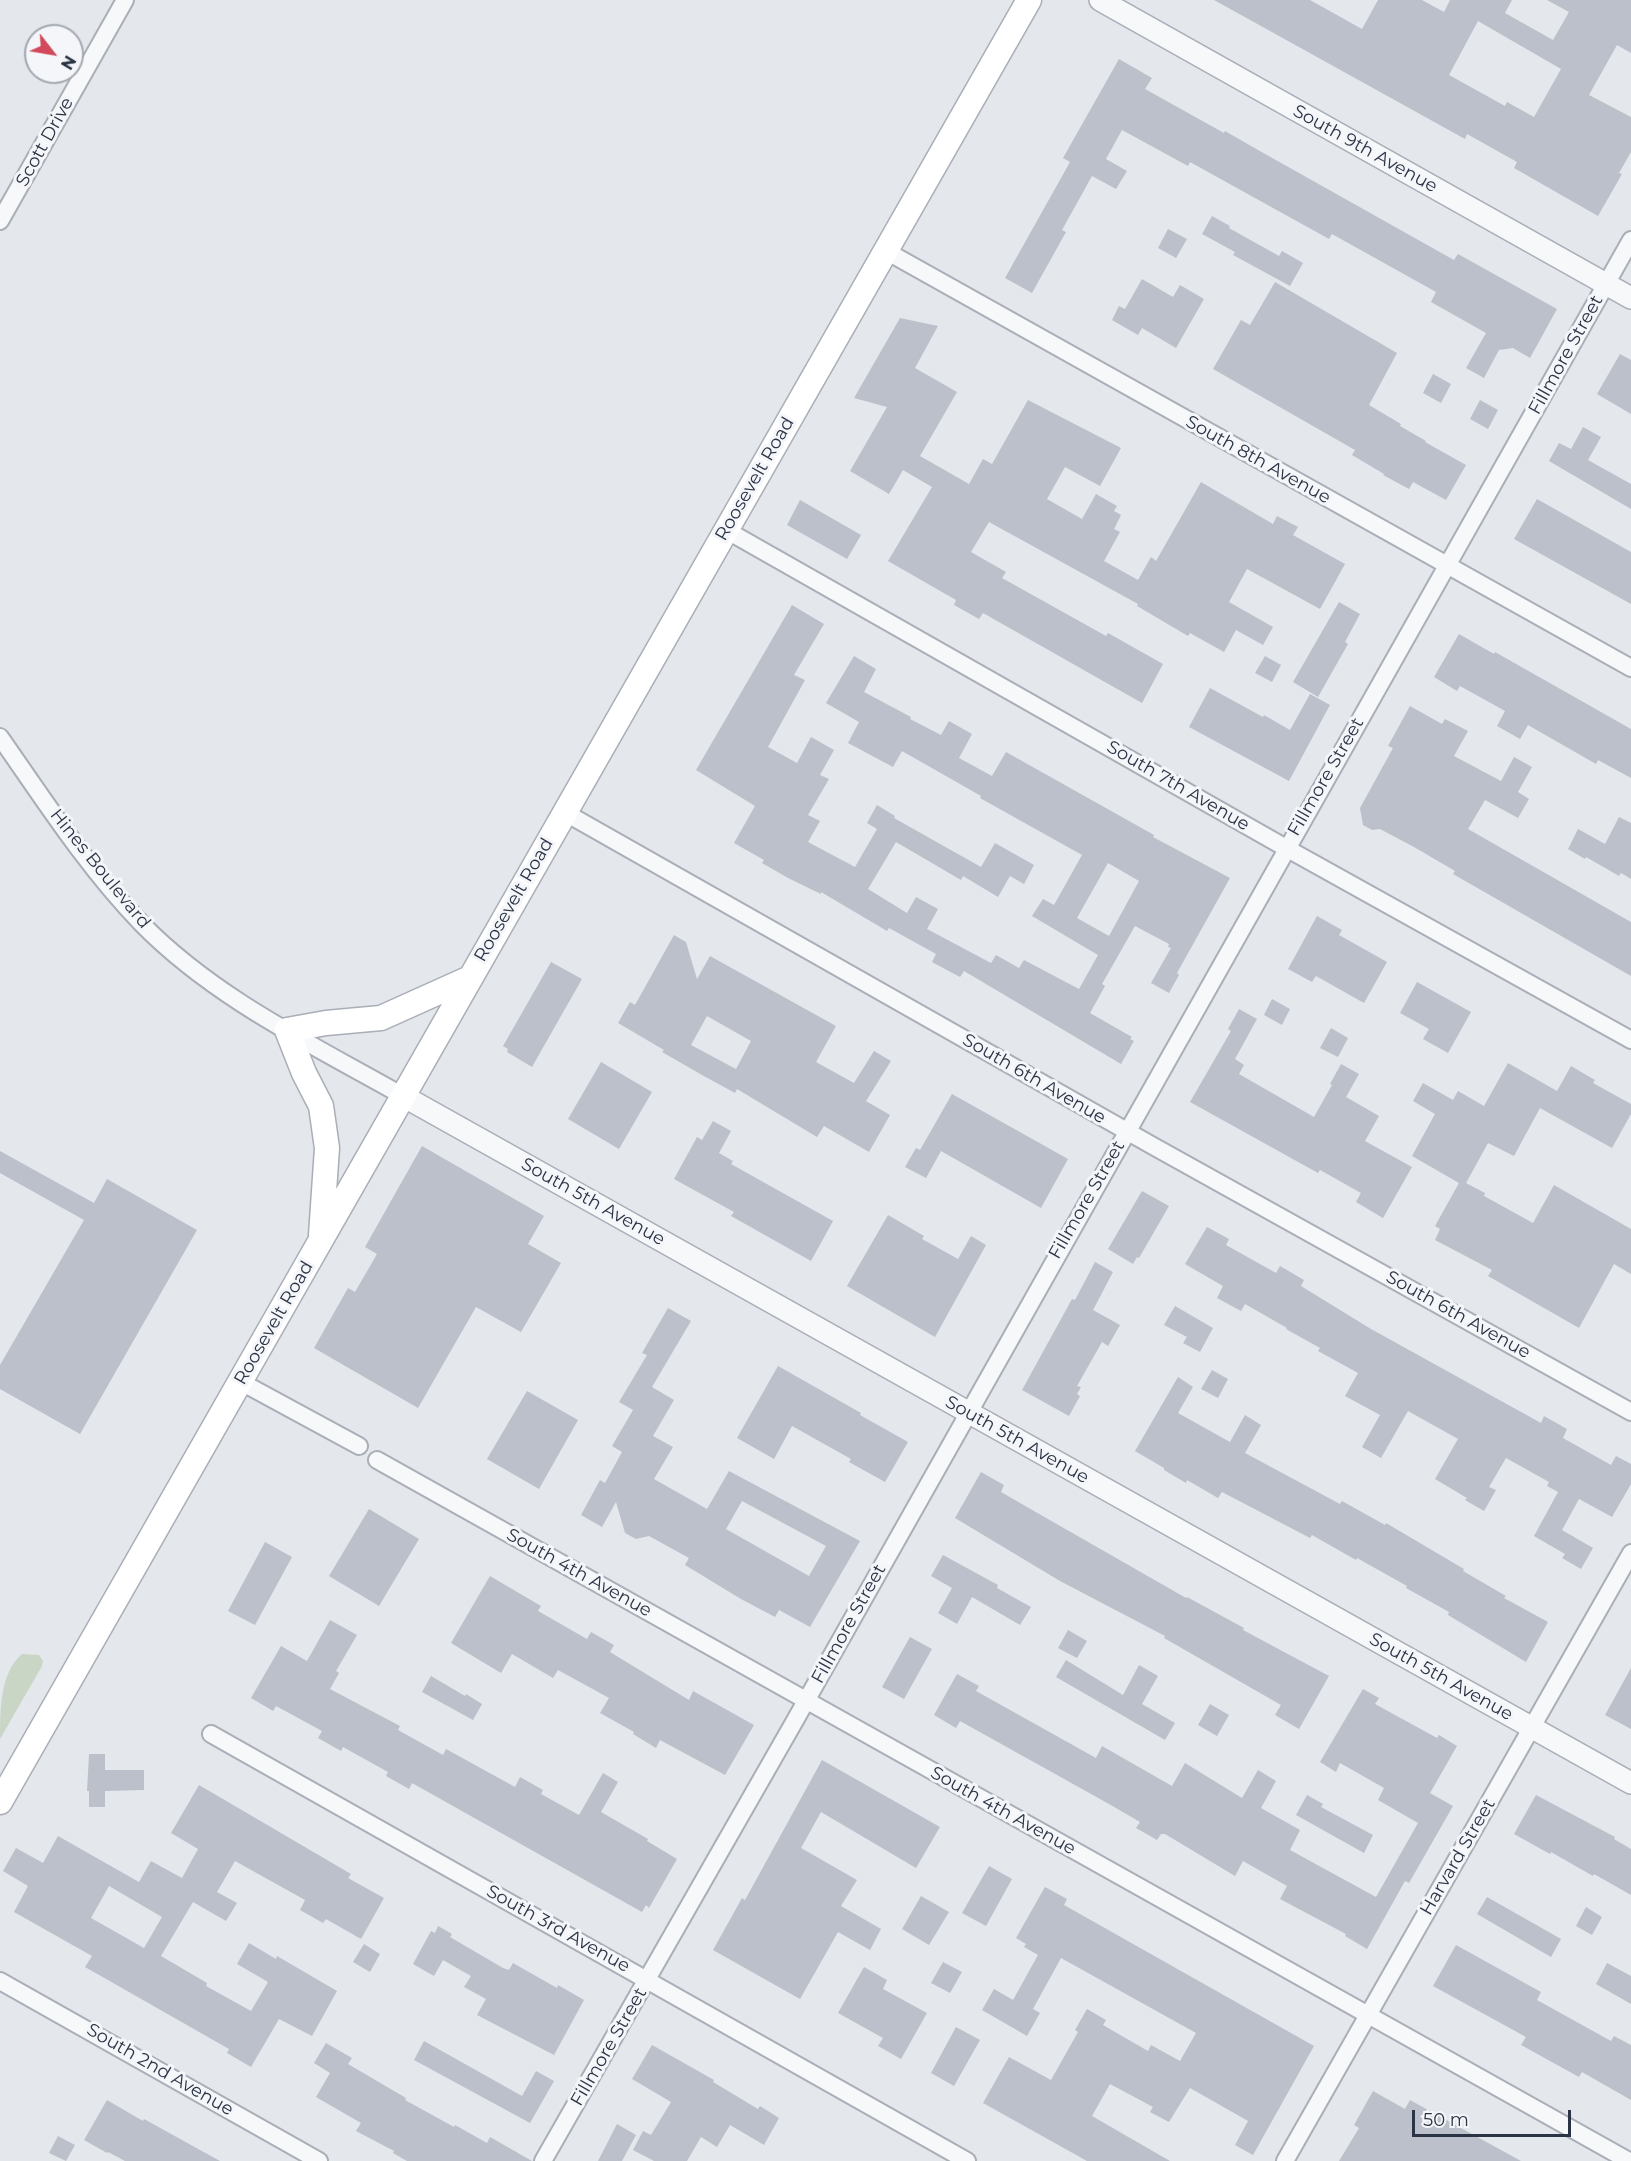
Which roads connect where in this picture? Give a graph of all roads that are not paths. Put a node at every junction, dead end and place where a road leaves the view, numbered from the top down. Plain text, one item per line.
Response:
1 (125, 0) edge
2 (1029, 0) edge
3 (1100, 0) edge
4 (0, 221) edge
5 (1631, 240) edge
6 (886, 251) junction
7 (1606, 284) junction
8 (1631, 298) edge
9 (726, 530) junction
10 (1447, 565) junction
11 (1631, 668) edge
12 (0, 737) edge
13 (564, 812) junction
14 (1286, 848) junction
15 (470, 978) junction
16 (287, 1030) junction
17 (1631, 1040) edge
18 (403, 1096) junction
19 (1127, 1131) junction
20 (320, 1243) junction
21 (241, 1382) junction
22 (1631, 1412) edge
23 (968, 1413) junction
24 (359, 1446) dead end
25 (377, 1460) dead end
26 (1631, 1553) edge
27 (807, 1701) junction
28 (1532, 1728) junction
29 (211, 1734) dead end
30 (1631, 1783) edge
31 (0, 1802) edge
32 (648, 1979) junction
33 (0, 1982) edge
34 (1368, 2015) junction
35 (319, 2161) edge
36 (543, 2161) edge
37 (967, 2161) edge
38 (1285, 2161) edge
39 (1629, 2161) edge

1 - 4 street, Scott Drive
2 - 6 main road, Roosevelt Road
3 - 7 street, South 9th Avenue
5 - 7 street, Fillmore Street
6 - 9 main road, Roosevelt Road
6 - 10 street, South 8th Avenue
7 - 8 street, South 9th Avenue
7 - 10 street, Fillmore Street
9 - 13 main road, Roosevelt Road
9 - 14 street, South 7th Avenue
10 - 11 street, South 8th Avenue
10 - 14 street, Fillmore Street
12 - 16 street, Hines Boulevard
13 - 15 main road, Roosevelt Road
13 - 19 street, South 6th Avenue
14 - 17 street, South 7th Avenue
14 - 19 street, Fillmore Street
15 - 16 main road
15 - 18 main road, Roosevelt Road
16 - 18 street, Hines Boulevard
16 - 20 main road
18 - 20 main road, Roosevelt Road
18 - 23 street, South 5th Avenue
19 - 22 street, South 6th Avenue
19 - 23 street, Fillmore Street
20 - 21 main road, Roosevelt Road
21 - 24 street
21 - 31 main road, Roosevelt Road
23 - 27 street, Fillmore Street
23 - 28 street, South 5th Avenue
25 - 27 street, South 4th Avenue
26 - 28 street, Harvard Street
27 - 32 street, Fillmore Street
27 - 34 street, South 4th Avenue
28 - 30 street, South 5th Avenue
28 - 34 street, Harvard Street
29 - 32 street, South 3rd Avenue
32 - 36 street, Fillmore Street
32 - 37 street, South 3rd Avenue
33 - 35 street, South 2nd Avenue
34 - 38 street, Harvard Street
34 - 39 street, South 4th Avenue

